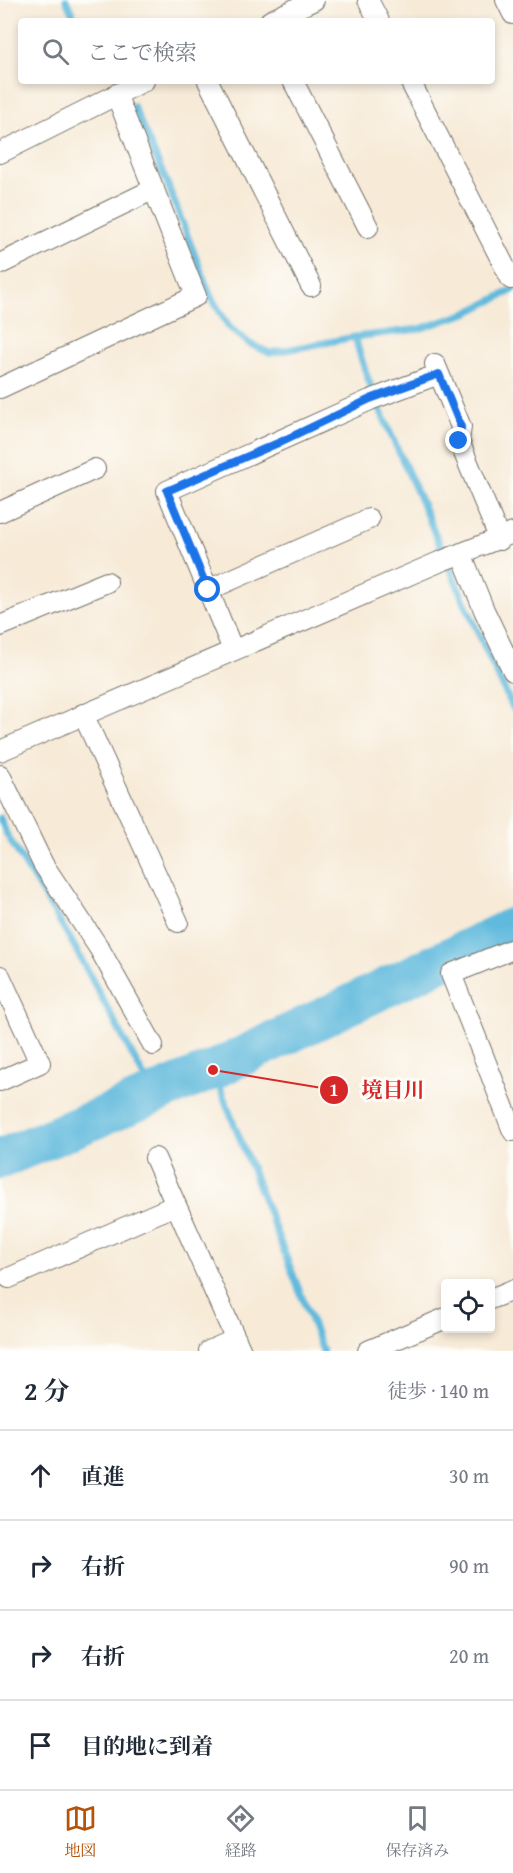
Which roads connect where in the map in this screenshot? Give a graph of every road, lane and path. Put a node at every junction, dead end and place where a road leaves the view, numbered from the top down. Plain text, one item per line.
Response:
1 (368, 0) edge
2 (506, 0) edge
3 (309, 1) edge
4 (513, 14) edge
5 (276, 18) edge
6 (377, 18) edge
7 (138, 84) edge
8 (210, 84) edge
9 (295, 84) edge
10 (412, 84) edge
11 (116, 94) junction
12 (0, 153) edge
13 (154, 189) junction
14 (368, 227) dead end
15 (0, 264) edge
16 (511, 279) dead end
17 (311, 286) dead end
18 (0, 388) edge
19 (95, 470) dead end
20 (0, 512) edge
21 (369, 519) dead end
22 (506, 536) edge
23 (450, 558) junction
24 (107, 582) dead end
25 (208, 590) junction
26 (0, 626) edge
27 (233, 650) junction
28 (513, 671) edge
29 (83, 714) junction
30 (0, 751) edge
31 (0, 775) edge
32 (178, 922) dead end
33 (513, 949) edge
34 (0, 976) edge
35 (153, 1045) dead end
36 (0, 1081) edge
37 (513, 1131) edge
38 (155, 1158) dead end
39 (176, 1205) junction
40 (9, 1278) dead end
41 (513, 1290) edge
42 (495, 1297) edge
43 (441, 1320) edge
44 (239, 1345) edge
45 (209, 1351) edge
46 (368, 1351) edge

1 - 6 street
2 - 4 street
3 - 5 street
7 - 11 street
8 - 17 street
9 - 14 street
10 - 16 street
11 - 12 street
11 - 13 street
13 - 15 street
13 - 18 street
19 - 20 street
21 - 25 street
22 - 23 street
22 - 25 street
23 - 27 street
23 - 28 street
24 - 26 street
25 - 27 street
27 - 29 street
29 - 30 street
29 - 32 street
31 - 35 street
33 - 37 street
34 - 36 street
38 - 39 street
39 - 40 street
39 - 44 street
41 - 42 street
43 - 46 street
44 - 45 street

